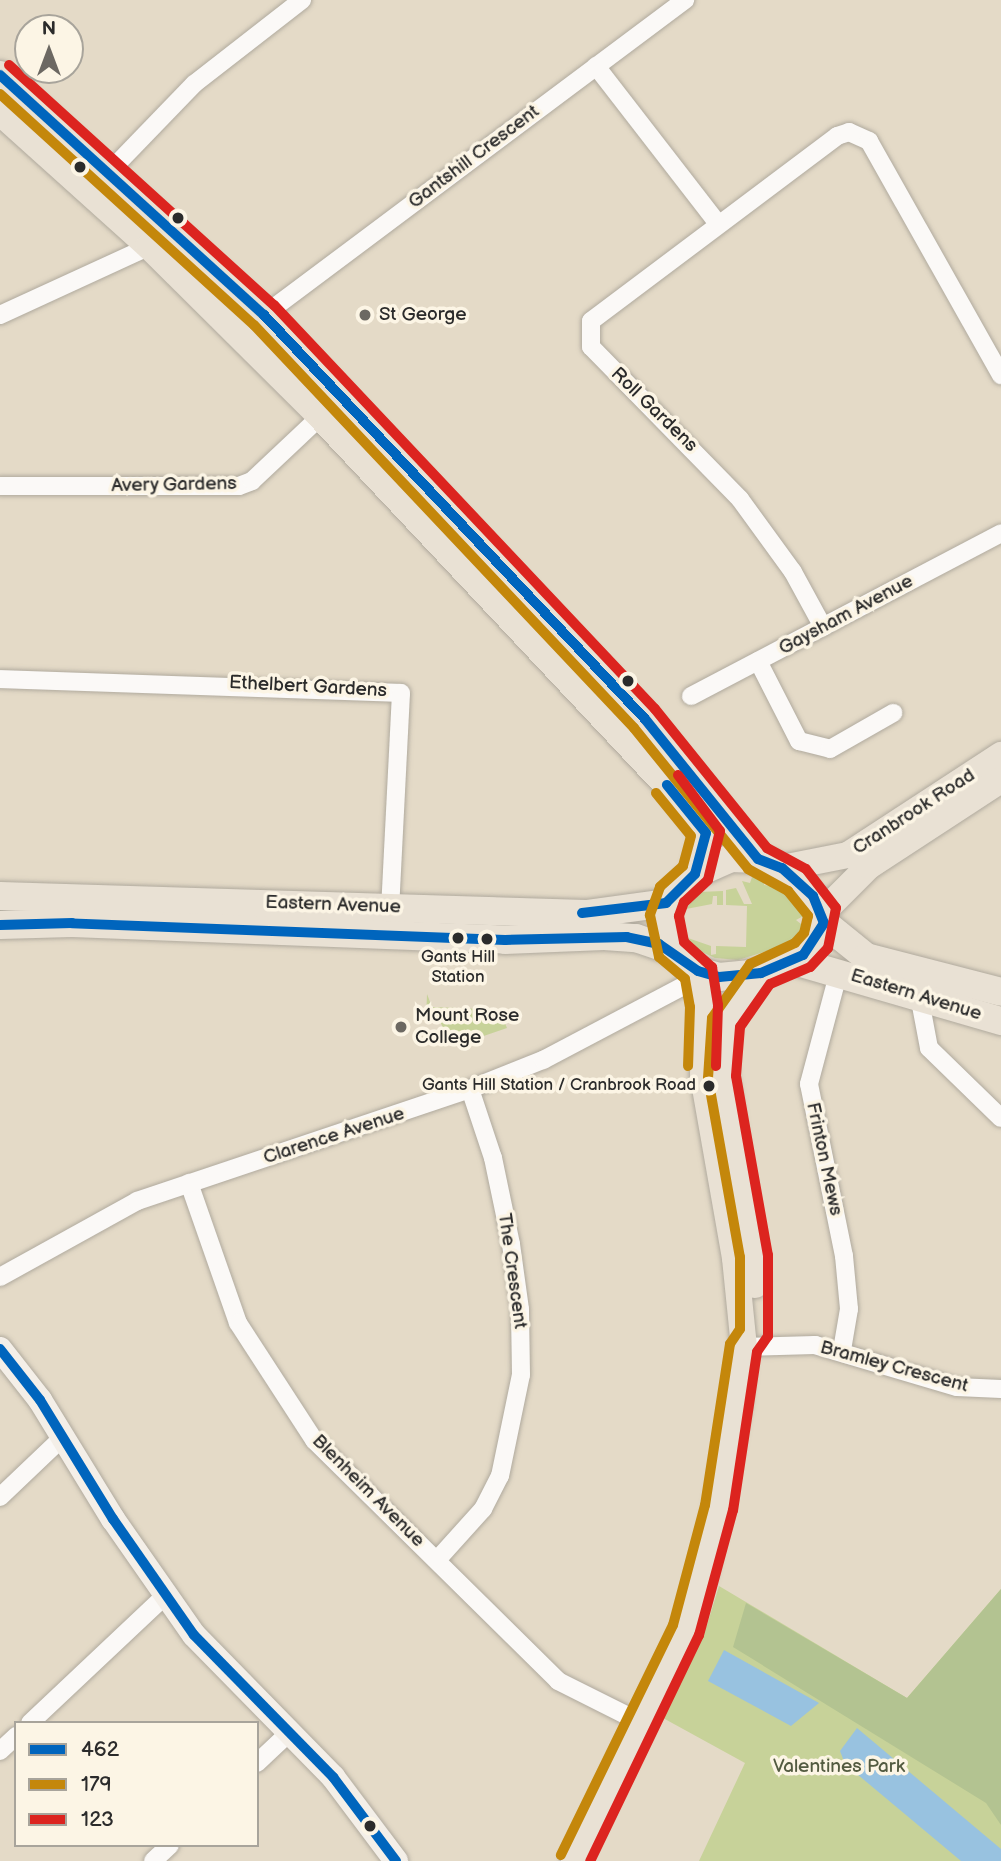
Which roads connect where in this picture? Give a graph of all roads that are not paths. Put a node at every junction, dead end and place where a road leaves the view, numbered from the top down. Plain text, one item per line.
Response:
1 (302, 0) edge
2 (685, 0) edge
3 (596, 66) junction
4 (0, 75) edge
5 (0, 111) edge
6 (110, 171) junction
7 (718, 224) junction
8 (150, 246) junction
9 (0, 315) edge
10 (264, 315) junction
11 (1001, 375) edge
12 (321, 416) junction
13 (0, 486) edge
14 (1001, 533) edge
15 (823, 627) junction
16 (758, 661) junction
17 (0, 679) edge
18 (691, 696) dead end
19 (893, 713) dead end
20 (1001, 755) edge
21 (1001, 780) edge
22 (770, 864) junction
23 (695, 874) junction
24 (0, 896) edge
25 (666, 903) junction
26 (390, 907) junction
27 (823, 918) junction
28 (0, 925) edge
29 (671, 950) junction
30 (791, 960) junction
31 (839, 971) junction
32 (761, 973) junction
33 (701, 975) junction
34 (1001, 992) edge
35 (919, 995) junction
36 (1001, 1021) edge
37 (470, 1089) junction
38 (1001, 1118) edge
39 (189, 1183) junction
40 (0, 1277) edge
41 (744, 1347) junction
42 (0, 1349) edge
43 (842, 1350) junction
44 (1001, 1389) edge
45 (63, 1437) junction
46 (0, 1497) edge
47 (436, 1560) junction
48 (165, 1596) junction
49 (32, 1721) edge
50 (642, 1723) junction
51 (291, 1731) junction
52 (14, 1738) edge
53 (0, 1751) edge
54 (259, 1761) edge
55 (168, 1847) edge
56 (153, 1861) edge
57 (396, 1861) edge
58 (574, 1861) edge

1 - 6 street
2 - 3 street, Gantshill Crescent
3 - 7 street
3 - 10 street, Gantshill Crescent
4 - 6 highway
5 - 8 highway
6 - 10 highway
7 - 11 street, Roll Gardens
7 - 15 street, Roll Gardens
8 - 9 street
8 - 12 highway
10 - 22 highway
12 - 13 street, Avery Gardens
12 - 23 highway
14 - 15 street, Gaysham Avenue
15 - 16 street, Gaysham Avenue
16 - 18 street, Gaysham Avenue
16 - 19 street
17 - 26 street, Ethelbert Gardens
20 - 22 main road, Cranbrook Road
21 - 27 main road, Cranbrook Road
22 - 23 highway
22 - 27 highway
23 - 25 highway
24 - 26 highway, Eastern Avenue
25 - 26 highway, Eastern Avenue
25 - 29 highway
27 - 30 highway
27 - 34 highway, Eastern Avenue
28 - 29 highway, Eastern Avenue
29 - 33 highway
30 - 31 highway, Eastern Avenue
30 - 32 highway
31 - 35 highway, Eastern Avenue
31 - 43 street, Frinton Mews
32 - 33 highway
32 - 41 main road
33 - 37 street, Clarence Avenue
33 - 41 main road
35 - 36 highway, Eastern Avenue
35 - 38 street
37 - 39 street, Clarence Avenue
37 - 47 street, The Crescent
39 - 40 street, Clarence Avenue
39 - 47 street, Blenheim Avenue
41 - 43 street, Bramley Crescent
41 - 50 main road
42 - 45 main road
43 - 44 street, Bramley Crescent
45 - 46 street
45 - 48 main road
47 - 50 street, Blenheim Avenue
48 - 49 street
48 - 51 main road
50 - 58 main road
51 - 54 street
51 - 57 main road
52 - 53 street
55 - 56 street

